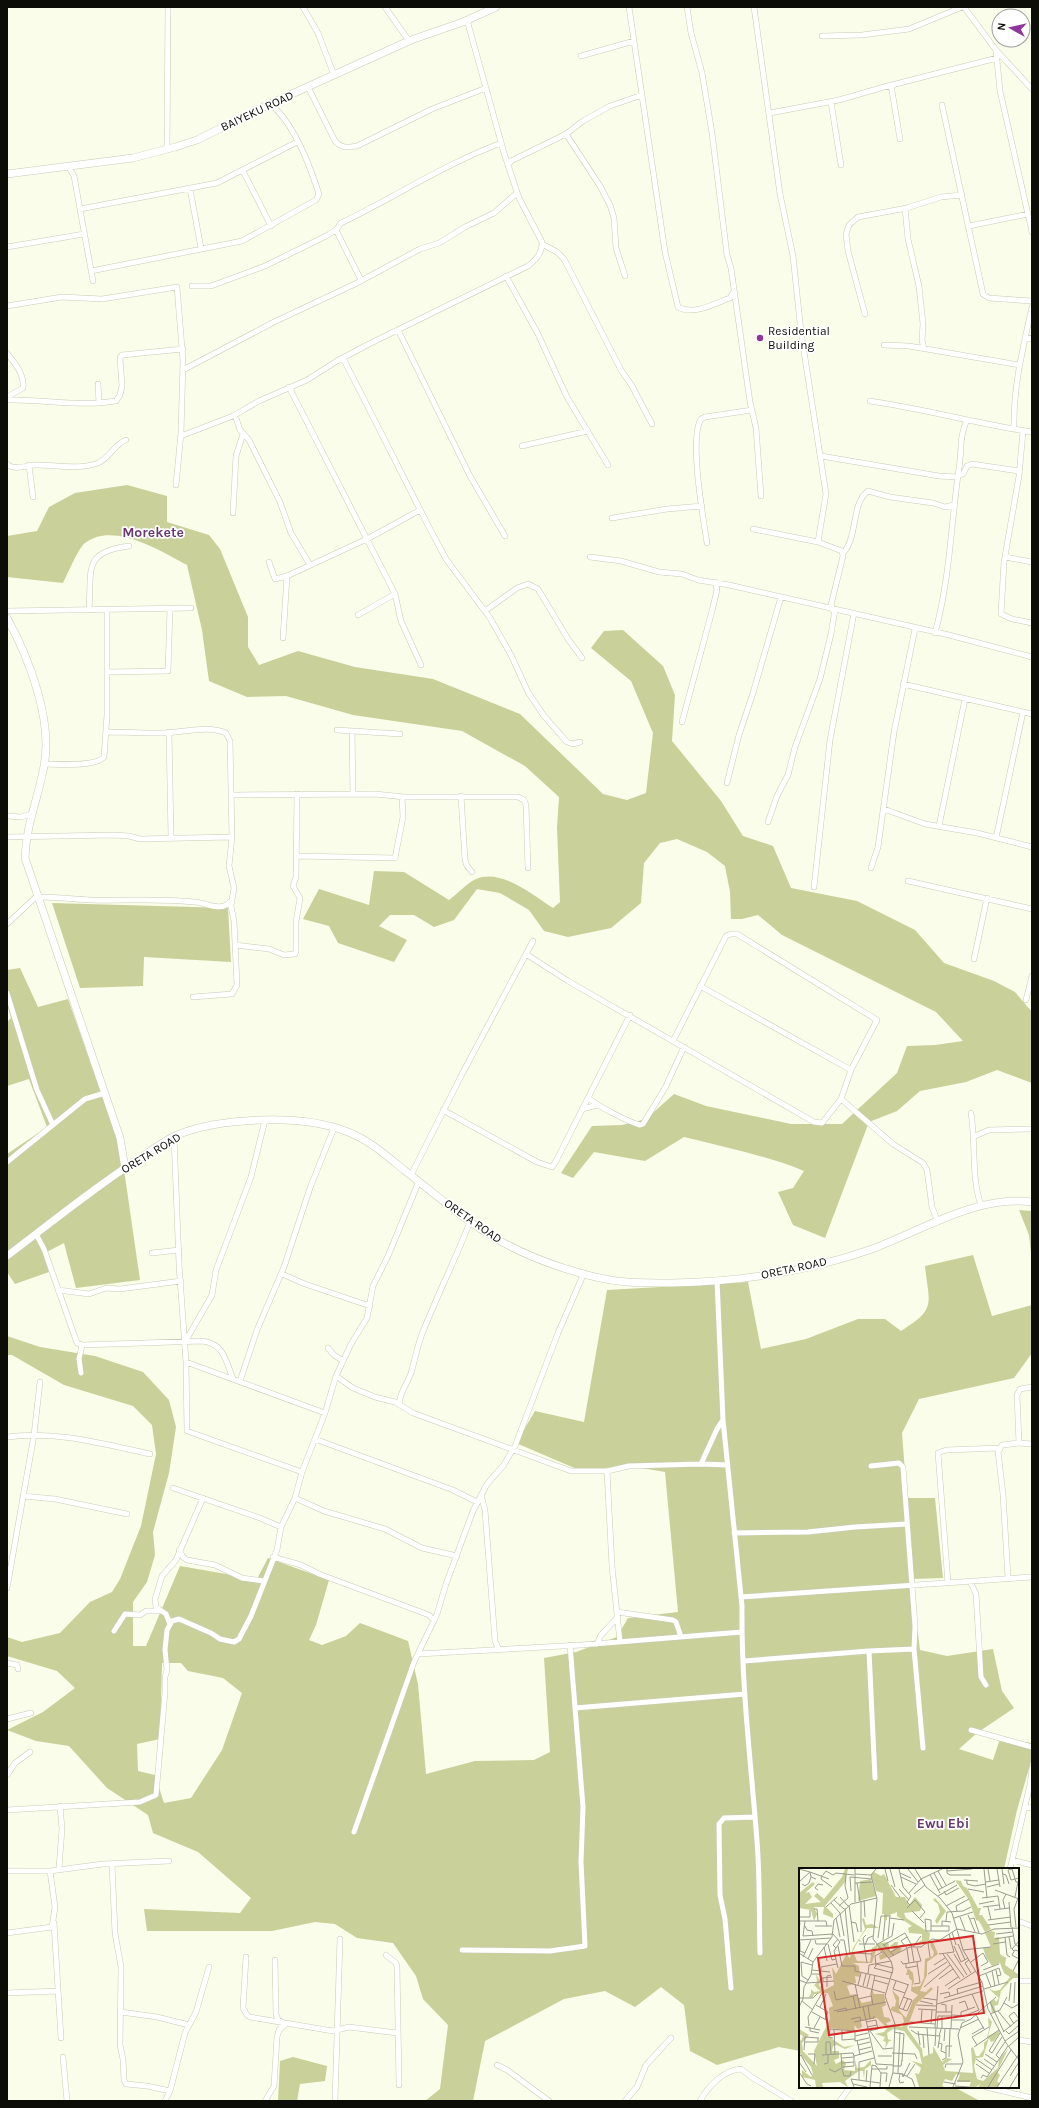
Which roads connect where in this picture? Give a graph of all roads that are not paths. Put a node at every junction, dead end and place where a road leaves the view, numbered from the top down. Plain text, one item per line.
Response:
1 (168, 7) edge
2 (303, 7) edge
3 (385, 7) edge
4 (496, 7) edge
5 (629, 7) edge
6 (687, 7) edge
7 (754, 7) edge
8 (963, 7) edge
9 (467, 20) junction
10 (822, 36) dead end
11 (409, 41) junction
12 (634, 41) junction
13 (996, 50) junction
14 (581, 56) dead end
15 (997, 58) junction
16 (1006, 61) junction
17 (997, 67) junction
18 (334, 75) junction
19 (891, 85) junction
20 (308, 87) junction
21 (486, 88) junction
22 (1032, 89) edge
23 (642, 95) junction
24 (280, 100) junction
25 (831, 102) junction
26 (270, 104) junction
27 (942, 105) dead end
28 (280, 112) junction
29 (770, 113) junction
30 (566, 134) junction
31 (900, 139) dead end
32 (297, 142) junction
33 (501, 143) junction
34 (167, 150) junction
35 (508, 162) junction
36 (841, 165) dead end
37 (72, 166) junction
38 (243, 171) junction
39 (7, 174) edge
40 (190, 190) junction
41 (518, 193) junction
42 (962, 195) junction
43 (512, 200) junction
44 (521, 201) junction
45 (905, 208) junction
46 (80, 209) junction
47 (1028, 214) junction
48 (270, 226) junction
49 (969, 226) junction
50 (336, 230) junction
51 (1032, 232) edge
52 (84, 234) junction
53 (542, 244) junction
54 (7, 247) edge
55 (201, 248) junction
56 (91, 271) junction
57 (506, 276) junction
58 (625, 276) dead end
59 (361, 280) junction
60 (93, 281) dead end
61 (192, 286) dead end
62 (734, 291) junction
63 (730, 298) junction
64 (736, 301) junction
65 (1032, 301) edge
66 (7, 306) edge
67 (1032, 307) edge
68 (865, 314) dead end
69 (398, 330) junction
70 (1025, 338) junction
71 (1032, 339) edge
72 (922, 340) junction
73 (884, 345) dead end
74 (915, 347) junction
75 (183, 349) junction
76 (924, 349) junction
77 (7, 353) edge
78 (343, 358) junction
79 (1019, 365) junction
80 (183, 370) junction
81 (98, 384) dead end
82 (289, 387) junction
83 (7, 397) edge
84 (7, 400) edge
85 (870, 401) dead end
86 (99, 403) junction
87 (752, 410) junction
88 (235, 415) junction
89 (967, 420) junction
90 (652, 424) dead end
91 (1014, 429) junction
92 (1023, 430) junction
93 (588, 431) junction
94 (1032, 432) edge
95 (243, 434) junction
96 (181, 436) junction
97 (126, 440) dead end
98 (522, 446) dead end
99 (821, 456) junction
100 (7, 464) edge
101 (29, 465) junction
102 (608, 465) dead end
103 (1019, 471) junction
104 (958, 476) junction
105 (176, 485) dead end
106 (761, 496) dead end
107 (33, 497) dead end
108 (954, 505) junction
109 (702, 506) junction
110 (420, 510) junction
111 (233, 513) dead end
112 (612, 518) dead end
113 (753, 529) dead end
114 (505, 536) dead end
115 (367, 539) junction
116 (818, 542) junction
117 (707, 543) dead end
118 (129, 546) dead end
119 (843, 553) junction
120 (590, 557) dead end
121 (1005, 557) junction
122 (269, 562) dead end
123 (1032, 562) edge
124 (310, 565) junction
125 (287, 576) junction
126 (715, 582) junction
127 (723, 584) junction
128 (717, 590) junction
129 (395, 594) junction
130 (781, 597) junction
131 (191, 608) dead end
132 (831, 608) junction
133 (89, 609) junction
134 (107, 609) junction
135 (170, 609) junction
136 (7, 611) edge
137 (485, 611) junction
138 (854, 614) junction
139 (358, 615) dead end
140 (7, 618) edge
141 (1032, 623) edge
142 (915, 629) junction
143 (935, 633) junction
144 (283, 638) dead end
145 (1032, 657) edge
146 (582, 658) dead end
147 (421, 665) dead end
148 (107, 672) junction
149 (903, 684) junction
150 (965, 699) junction
151 (1024, 712) junction
152 (1032, 714) edge
153 (682, 722) dead end
154 (337, 730) dead end
155 (352, 731) junction
156 (106, 732) junction
157 (169, 732) junction
158 (400, 734) dead end
159 (580, 742) dead end
160 (44, 764) junction
161 (727, 783) dead end
162 (297, 794) junction
163 (353, 794) junction
164 (233, 795) junction
165 (461, 796) junction
166 (402, 797) junction
167 (884, 810) junction
168 (31, 814) junction
169 (7, 816) edge
170 (768, 822) dead end
171 (939, 826) junction
172 (7, 837) edge
173 (26, 837) junction
174 (171, 837) junction
175 (232, 837) junction
176 (996, 838) junction
177 (1032, 847) edge
178 (296, 856) junction
179 (528, 868) dead end
180 (871, 868) dead end
181 (472, 872) dead end
182 (908, 881) dead end
183 (814, 887) dead end
184 (38, 896) junction
185 (987, 898) junction
186 (231, 901) junction
187 (1032, 909) edge
188 (7, 924) edge
189 (533, 941) dead end
190 (235, 945) junction
191 (526, 954) junction
192 (974, 959) dead end
193 (1032, 976) edge
194 (700, 986) junction
195 (7, 993) edge
196 (192, 997) dead end
197 (1026, 1000) dead end
198 (630, 1016) junction
199 (673, 1041) junction
200 (684, 1048) junction
201 (852, 1070) junction
202 (105, 1093) junction
203 (588, 1098) junction
204 (841, 1099) junction
205 (598, 1105) junction
206 (582, 1108) junction
207 (443, 1110) junction
208 (971, 1113) dead end
209 (265, 1120) junction
210 (53, 1125) junction
211 (334, 1128) junction
212 (1032, 1129) edge
213 (174, 1136) junction
214 (975, 1136) junction
215 (7, 1162) edge
216 (125, 1168) junction
217 (411, 1175) junction
218 (418, 1181) junction
219 (1032, 1202) edge
220 (981, 1205) junction
221 (470, 1222) junction
222 (938, 1222) junction
223 (36, 1234) junction
224 (179, 1250) junction
225 (152, 1253) dead end
226 (7, 1256) edge
227 (584, 1273) junction
228 (282, 1274) junction
229 (717, 1280) junction
230 (181, 1282) junction
231 (58, 1290) junction
232 (370, 1306) junction
233 (184, 1343) junction
234 (82, 1345) junction
235 (328, 1348) dead end
236 (343, 1361) junction
237 (186, 1362) junction
238 (81, 1372) dead end
239 (336, 1376) junction
240 (234, 1379) junction
241 (240, 1381) junction
242 (40, 1382) dead end
243 (1032, 1387) edge
244 (399, 1404) junction
245 (325, 1413) junction
246 (723, 1420) junction
247 (1018, 1430) junction
248 (715, 1434) junction
249 (724, 1434) junction
250 (34, 1435) junction
251 (7, 1437) edge
252 (316, 1439) junction
253 (1019, 1443) junction
254 (1009, 1444) junction
255 (1032, 1444) edge
256 (999, 1448) junction
257 (513, 1449) junction
258 (150, 1454) dead end
259 (701, 1464) junction
260 (728, 1466) junction
261 (871, 1466) dead end
262 (607, 1471) junction
263 (302, 1472) junction
264 (173, 1488) dead end
265 (481, 1495) junction
266 (23, 1496) junction
267 (203, 1498) junction
268 (295, 1498) junction
269 (477, 1502) junction
270 (127, 1514) dead end
271 (906, 1524) junction
272 (282, 1527) junction
273 (734, 1533) junction
274 (179, 1550) junction
275 (276, 1556) junction
276 (457, 1556) junction
277 (1032, 1577) edge
278 (1008, 1578) junction
279 (264, 1581) junction
280 (970, 1581) junction
281 (948, 1583) junction
282 (911, 1586) junction
283 (7, 1588) edge
284 (741, 1597) junction
285 (160, 1611) junction
286 (437, 1614) junction
287 (429, 1615) junction
288 (617, 1615) junction
289 (434, 1620) junction
290 (170, 1624) junction
291 (114, 1631) dead end
292 (742, 1632) junction
293 (681, 1637) junction
294 (620, 1642) junction
295 (597, 1644) junction
296 (570, 1645) junction
297 (914, 1649) junction
298 (499, 1650) junction
299 (869, 1651) junction
300 (418, 1654) junction
301 (744, 1661) junction
302 (7, 1663) edge
303 (18, 1669) dead end
304 (986, 1685) dead end
305 (745, 1694) junction
306 (575, 1708) junction
307 (31, 1713) dead end
308 (7, 1719) edge
309 (971, 1730) dead end
310 (1032, 1747) edge
311 (923, 1748) dead end
312 (30, 1752) dead end
313 (1032, 1768) edge
314 (7, 1775) edge
315 (875, 1778) dead end
316 (60, 1806) junction
317 (1025, 1807) junction
318 (1032, 1808) edge
319 (7, 1810) edge
320 (754, 1817) junction
321 (354, 1832) dead end
322 (1012, 1860) junction
323 (169, 1861) dead end
324 (112, 1864) junction
325 (1032, 1865) edge
326 (59, 1868) junction
327 (1010, 1868) edge
328 (7, 1871) edge
329 (50, 1871) junction
330 (1019, 1921) edge
331 (54, 1923) junction
332 (1032, 1926) edge
333 (7, 1933) edge
334 (340, 1939) dead end
335 (462, 1950) dead end
336 (760, 1954) dead end
337 (386, 1955) dead end
338 (246, 1957) dead end
339 (275, 1960) dead end
340 (209, 1967) dead end
341 (1019, 1980) edge
342 (1032, 1981) edge
343 (731, 1988) dead end
344 (58, 1991) junction
345 (7, 1993) edge
346 (120, 2012) junction
347 (286, 2024) junction
348 (189, 2025) junction
349 (336, 2030) junction
350 (397, 2033) junction
351 (61, 2038) dead end
352 (670, 2038) dead end
353 (1019, 2040) edge
354 (1032, 2042) edge
355 (63, 2058) dead end
356 (497, 2065) dead end
357 (399, 2085) dead end
358 (849, 2088) edge
359 (990, 2088) edge
360 (170, 2091) junction
361 (1032, 2098) edge
362 (67, 2101) edge
363 (165, 2101) edge
364 (265, 2101) edge
365 (335, 2101) edge
366 (549, 2101) edge
367 (624, 2101) edge
368 (700, 2101) edge
369 (792, 2101) edge
370 (840, 2101) edge

1 - 34 street
2 - 18 street
3 - 11 street
4 - 9 street, BAIYEKU ROAD
5 - 12 street
6 - 62 street
7 - 29 street
8 - 10 street
8 - 13 street
9 - 11 street, BAIYEKU ROAD
9 - 21 street
11 - 18 street, BAIYEKU ROAD
12 - 14 street
12 - 23 street
13 - 15 street
13 - 16 street
15 - 17 street
15 - 19 street
16 - 17 street
16 - 22 street
17 - 47 street
18 - 20 street, BAIYEKU ROAD
19 - 25 street
19 - 31 street
20 - 21 street
20 - 24 street, BAIYEKU ROAD
21 - 33 street
23 - 30 street
23 - 63 street
24 - 26 street, BAIYEKU ROAD
24 - 28 street
25 - 29 street
25 - 36 street
26 - 28 street
26 - 34 street, BAIYEKU ROAD
27 - 42 street
28 - 32 street
29 - 99 street
30 - 35 street
30 - 58 street
32 - 38 street
32 - 48 street
33 - 35 street
33 - 50 street
34 - 37 street, BAIYEKU ROAD
35 - 41 street
37 - 39 street, BAIYEKU ROAD
37 - 46 street
38 - 40 street
38 - 48 street
40 - 46 street
40 - 55 street
41 - 43 street
41 - 44 street
42 - 45 street
42 - 49 street
43 - 44 street
43 - 59 street
44 - 53 street
45 - 68 street
45 - 72 street
46 - 52 street
47 - 49 street
47 - 51 street
48 - 55 street
49 - 65 street
50 - 59 street
50 - 61 street
52 - 54 street
52 - 56 street
53 - 57 street
53 - 90 street
55 - 56 street
56 - 60 street
57 - 69 street
57 - 93 street
59 - 80 street
62 - 63 street
62 - 64 street
63 - 64 street
64 - 87 street
66 - 75 street
67 - 70 street
69 - 78 street
69 - 114 street
70 - 71 street
70 - 79 street
72 - 74 street
72 - 76 street
73 - 74 street
74 - 76 street
75 - 80 street
75 - 86 street
76 - 79 street
77 - 83 street
78 - 82 street
78 - 110 street
79 - 91 street
80 - 96 street
81 - 86 street
82 - 88 street
82 - 115 street
84 - 86 street
85 - 89 street
87 - 106 street
87 - 109 street
88 - 95 street
88 - 96 street
89 - 91 street
89 - 104 street
91 - 92 street
92 - 94 street
92 - 103 street
93 - 98 street
93 - 102 street
95 - 111 street
95 - 124 street
96 - 105 street
97 - 101 street
99 - 104 street
99 - 116 street
100 - 101 street
101 - 107 street
103 - 104 street
103 - 121 street
104 - 108 street
108 - 119 street
108 - 143 street
109 - 112 street
109 - 117 street
110 - 115 street
110 - 137 street
113 - 116 street
115 - 124 street
115 - 129 street
116 - 119 street
118 - 133 street
119 - 132 street
120 - 126 street
121 - 123 street
121 - 141 street
122 - 125 street
124 - 125 street
125 - 144 street
126 - 127 street
126 - 128 street
127 - 128 street
127 - 130 street
128 - 153 street
129 - 139 street
129 - 147 street
130 - 132 street
130 - 161 street
131 - 135 street
132 - 138 street
132 - 170 street
133 - 134 street
133 - 136 street
134 - 135 street
134 - 148 street
135 - 148 street
137 - 146 street
137 - 159 street
138 - 142 street
138 - 183 street
140 - 160 street
142 - 143 street
142 - 149 street
143 - 145 street
148 - 156 street
149 - 150 street
149 - 167 street
150 - 151 street
150 - 171 street
151 - 152 street
151 - 176 street
154 - 155 street
155 - 158 street
155 - 163 street
156 - 157 street
156 - 160 street
157 - 164 street
157 - 174 street
160 - 168 street
162 - 163 street
162 - 164 street
162 - 178 street
163 - 166 street
164 - 175 street
165 - 166 street
165 - 179 street
165 - 181 street
166 - 178 street
167 - 171 street
167 - 180 street
168 - 169 street
168 - 173 street
171 - 176 street
172 - 173 street
173 - 174 street
173 - 184 street
174 - 175 street
175 - 186 street
176 - 177 street
178 - 190 street
182 - 185 street
184 - 186 street
184 - 188 street
184 - 202 street
185 - 187 street
185 - 192 street
186 - 190 street
189 - 191 street
190 - 196 street
191 - 198 street
191 - 207 street
193 - 197 street
194 - 199 street
194 - 201 street
194 - 201 street
195 - 210 street
198 - 199 street
198 - 203 street
199 - 200 street
200 - 204 street
200 - 205 street
201 - 204 street
202 - 210 street
202 - 216 street
203 - 205 street
203 - 206 street
204 - 222 street
205 - 206 street
206 - 207 street
207 - 217 street
208 - 214 street
209 - 211 street, ORETA ROAD
209 - 213 street, ORETA ROAD
209 - 233 street
210 - 215 street
211 - 217 street, ORETA ROAD
211 - 228 street
212 - 214 street
213 - 216 street, ORETA ROAD
213 - 224 street
214 - 220 street
216 - 223 street, ORETA ROAD
217 - 218 street, ORETA ROAD
218 - 221 street, ORETA ROAD
218 - 232 street
219 - 220 street, ORETA ROAD
220 - 222 street, ORETA ROAD
221 - 227 street, ORETA ROAD
221 - 244 street
222 - 229 street, ORETA ROAD
223 - 226 street, ORETA ROAD
223 - 231 street
224 - 225 street
224 - 230 street
227 - 229 street, ORETA ROAD
227 - 257 street
228 - 232 street
228 - 241 street
229 - 246 street
230 - 231 street
230 - 233 street
231 - 234 street
232 - 236 street
233 - 234 street
233 - 237 street
233 - 240 street
234 - 238 street
235 - 236 street
236 - 239 street
237 - 240 street
237 - 263 street
239 - 244 street
239 - 245 street
240 - 241 street
241 - 245 street
242 - 250 street
243 - 247 street
244 - 257 street
245 - 252 street
246 - 248 street
246 - 249 street
247 - 253 street
247 - 254 street
248 - 249 street
248 - 259 street
249 - 260 street
250 - 251 street
250 - 258 street
250 - 266 street
252 - 263 street
252 - 269 street
253 - 254 street
253 - 255 street
254 - 256 street
256 - 278 street
256 - 281 street
257 - 262 street
257 - 265 street
259 - 260 street
259 - 262 street
260 - 273 street
261 - 271 street
262 - 288 street
263 - 268 street
264 - 267 street
265 - 269 street
265 - 298 street
266 - 270 street
266 - 283 street
267 - 272 street
267 - 274 street
268 - 272 street
268 - 276 street
269 - 276 street
271 - 273 street
271 - 282 street
272 - 275 street
273 - 284 street
274 - 279 street
274 - 285 street
275 - 279 street
275 - 287 street
276 - 286 street
277 - 278 street
278 - 280 street
279 - 290 street
280 - 281 street
280 - 304 street
281 - 282 street
282 - 284 street
282 - 297 street
284 - 292 street
285 - 290 street
285 - 291 street
286 - 287 street
286 - 289 street
287 - 289 street
288 - 293 street
288 - 294 street
288 - 295 street
289 - 300 street
290 - 316 street
292 - 293 street
292 - 301 street
293 - 294 street
294 - 295 street
295 - 296 street
296 - 298 street
296 - 306 street
297 - 299 street
297 - 311 street
298 - 300 street
299 - 301 street
299 - 315 street
300 - 321 street
301 - 305 street
302 - 303 street
305 - 306 street
305 - 320 street
306 - 335 street
307 - 308 street
309 - 310 street
312 - 314 street
313 - 317 street
316 - 319 street
316 - 326 street
317 - 318 street
317 - 322 street
320 - 336 street
320 - 343 street
322 - 325 street
322 - 327 street
323 - 324 street
324 - 326 street
324 - 346 street
326 - 329 street
328 - 329 street
329 - 331 street
330 - 332 street
331 - 333 street
331 - 344 street
334 - 349 street
337 - 350 street
338 - 347 street
339 - 347 street
340 - 348 street
341 - 342 street
344 - 345 street
344 - 351 street
346 - 348 street
346 - 360 street
347 - 349 street
347 - 364 street
348 - 360 street
349 - 350 street
349 - 365 street
350 - 357 street
352 - 367 street
353 - 354 street
355 - 362 street
356 - 366 street
358 - 370 street
359 - 361 street
360 - 363 street
368 - 369 street

